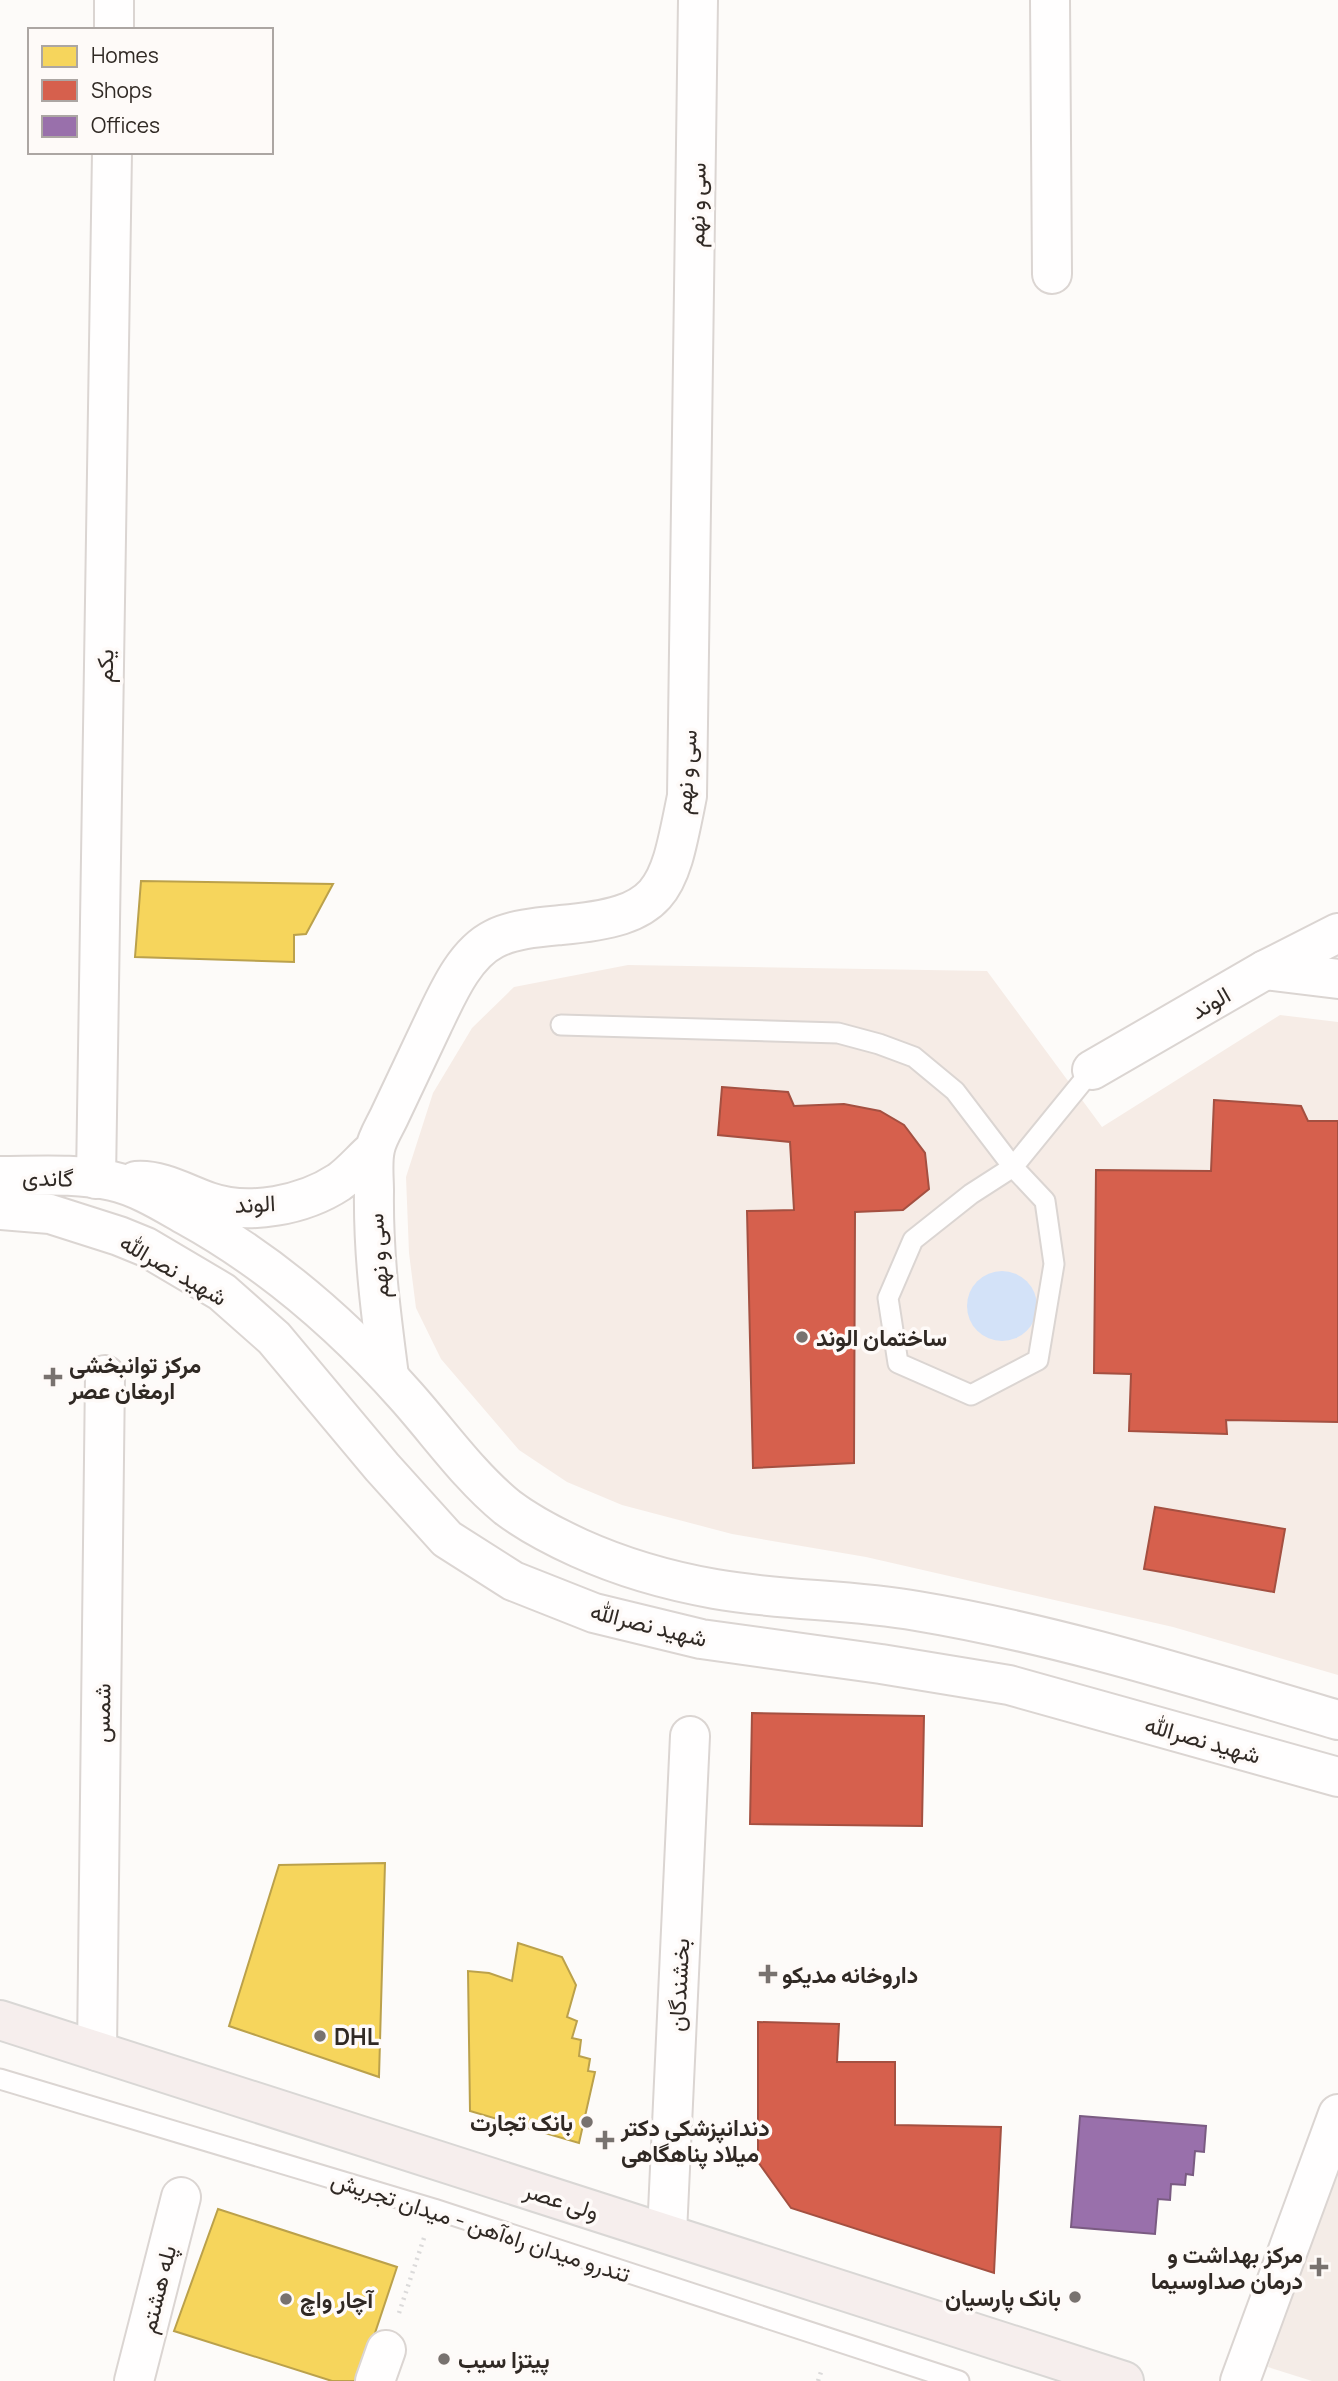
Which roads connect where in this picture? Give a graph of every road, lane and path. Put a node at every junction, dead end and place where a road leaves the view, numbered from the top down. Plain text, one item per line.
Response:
1 (114, 0) edge
2 (698, 0) edge
3 (1050, 0) edge
4 (114, 28) edge
5 (112, 154) edge
6 (1052, 274) dead end
7 (1338, 933) edge
8 (1265, 970) junction
9 (1338, 979) edge
10 (561, 1024) dead end
11 (1092, 1070) joint
12 (375, 1149) junction
13 (1013, 1167) junction
14 (0, 1176) edge
15 (109, 1182) junction
16 (0, 1210) edge
17 (87, 1225) junction
18 (105, 1375) dead end
19 (389, 1376) junction
20 (1338, 1720) edge
21 (690, 1736) dead end
22 (1338, 1776) edge
23 (0, 2020) edge
24 (97, 2052) junction
25 (0, 2079) edge
26 (1338, 2114) edge
27 (181, 2197) dead end
28 (434, 2209) junction
29 (667, 2233) junction
30 (381, 2366) edge
31 (134, 2381) edge
32 (959, 2381) edge
33 (1124, 2381) edge
34 (1240, 2381) edge

1 - 4 street
2 - 12 street, سی و نهم
3 - 6 street
5 - 15 street, یکم
7 - 8 street, الوند
8 - 9 street
8 - 11 street, الوند
10 - 13 lane
11 - 13 lane
12 - 15 street, الوند
12 - 19 street, سی و نهم
13 - 13 lane
14 - 15 street, گاندی
15 - 17 street, یکم
15 - 19 street
16 - 17 street, گاندی
17 - 22 street, شهید نصرالله
18 - 24 street, شمس
19 - 20 street
21 - 29 street, بخشندگان
23 - 24 main road, ولی عصر
24 - 29 main road, ولی عصر
25 - 28 lane, تندرو میدان راه‌آهن - میدان تجریش
26 - 34 street
27 - 31 street, پله هشتم
28 - 30 path
28 - 32 lane, تندرو میدان راه‌آهن - میدان تجریش
29 - 33 main road, ولی عصر

